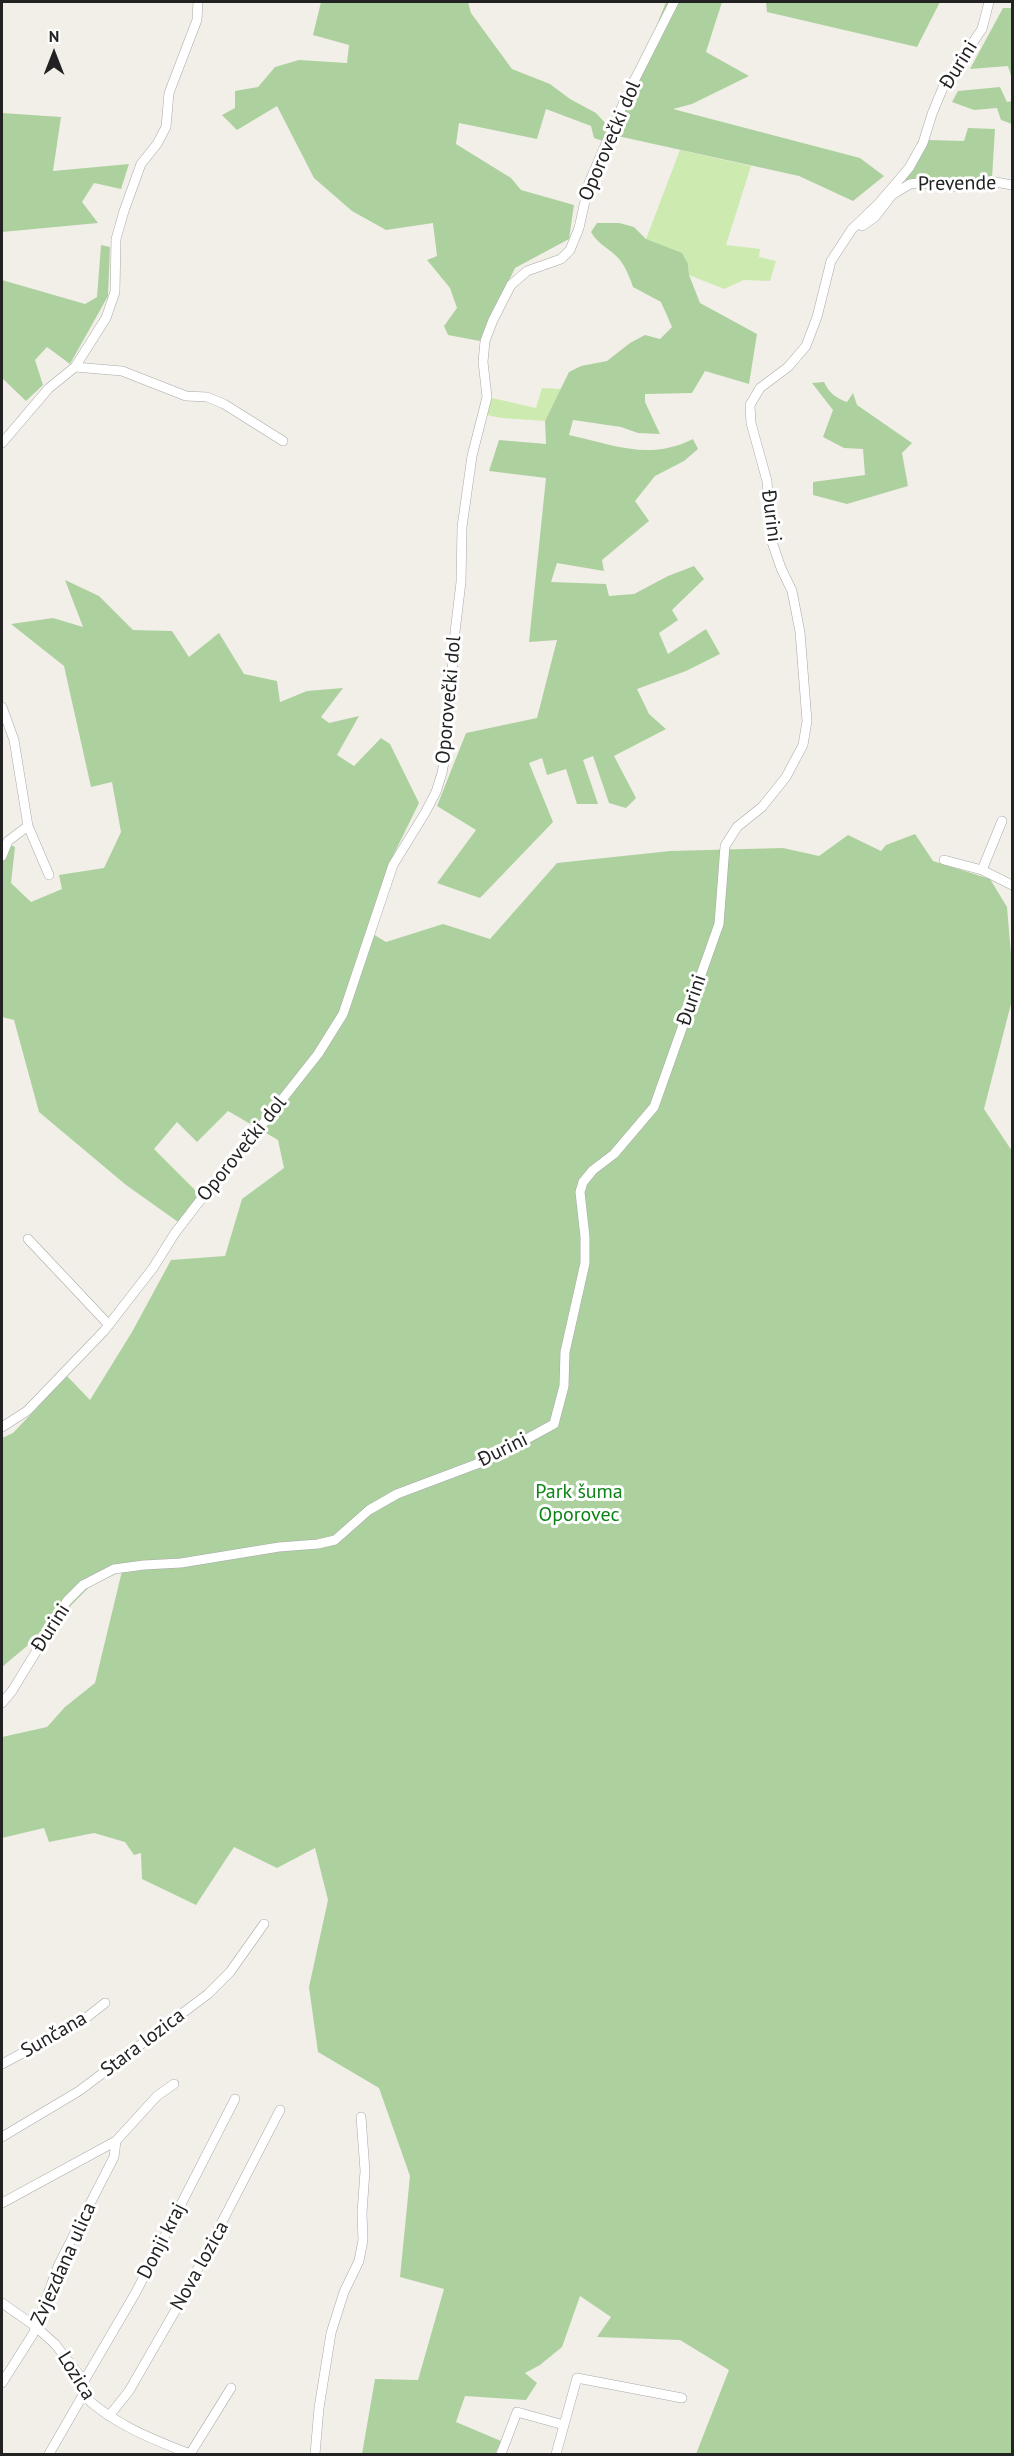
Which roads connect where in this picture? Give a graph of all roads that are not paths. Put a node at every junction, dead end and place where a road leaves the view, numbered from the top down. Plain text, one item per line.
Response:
1 (198, 2) edge
2 (674, 2) edge
3 (989, 2) edge
4 (1012, 185) edge
5 (848, 234) junction
6 (75, 366) junction
7 (283, 441) dead end
8 (2, 443) edge
9 (2, 707) edge
10 (1002, 821) dead end
11 (28, 826) junction
12 (2, 856) edge
13 (944, 860) dead end
14 (982, 870) junction
15 (49, 875) dead end
16 (1012, 885) edge
17 (28, 1239) dead end
18 (109, 1325) junction
19 (2, 1428) edge
20 (2, 1703) edge
21 (264, 1924) dead end
22 (105, 2003) dead end
23 (2, 2064) edge
24 (174, 2084) dead end
25 (236, 2099) dead end
26 (280, 2110) dead end
27 (361, 2117) dead end
28 (2, 2137) edge
29 (116, 2141) junction
30 (2, 2203) edge
31 (2, 2303) edge
32 (35, 2326) junction
33 (84, 2381) junction
34 (2, 2383) edge
35 (231, 2388) dead end
36 (83, 2395) junction
37 (682, 2398) dead end
38 (110, 2416) junction
39 (564, 2425) junction
40 (49, 2454) edge
41 (190, 2454) edge
42 (315, 2454) edge
43 (501, 2454) edge
44 (556, 2454) edge

1 - 6 street
2 - 18 street, Oporovečki dol
3 - 5 street, Đurini
4 - 5 street, Prevende
5 - 20 street, Đurini
6 - 7 street
6 - 8 street
9 - 11 street
10 - 14 street
11 - 12 street
11 - 15 street
13 - 14 street
14 - 16 street
17 - 18 street
18 - 19 street, Oporovečki dol
21 - 28 street, Stara lozica
22 - 23 street, Sunčana
24 - 29 street
25 - 33 street, Donji kraj
26 - 38 street, Nova lozica
27 - 42 street
29 - 30 street
29 - 32 street, Zvjezdana ulica
31 - 32 street, Lozica
32 - 33 street, Lozica
32 - 34 street, Zvjezdana ulica
33 - 36 street, Lozica
35 - 41 street
36 - 38 street, Lozica
36 - 40 street
37 - 39 street
38 - 41 street, Lozica
39 - 43 street
39 - 44 street

